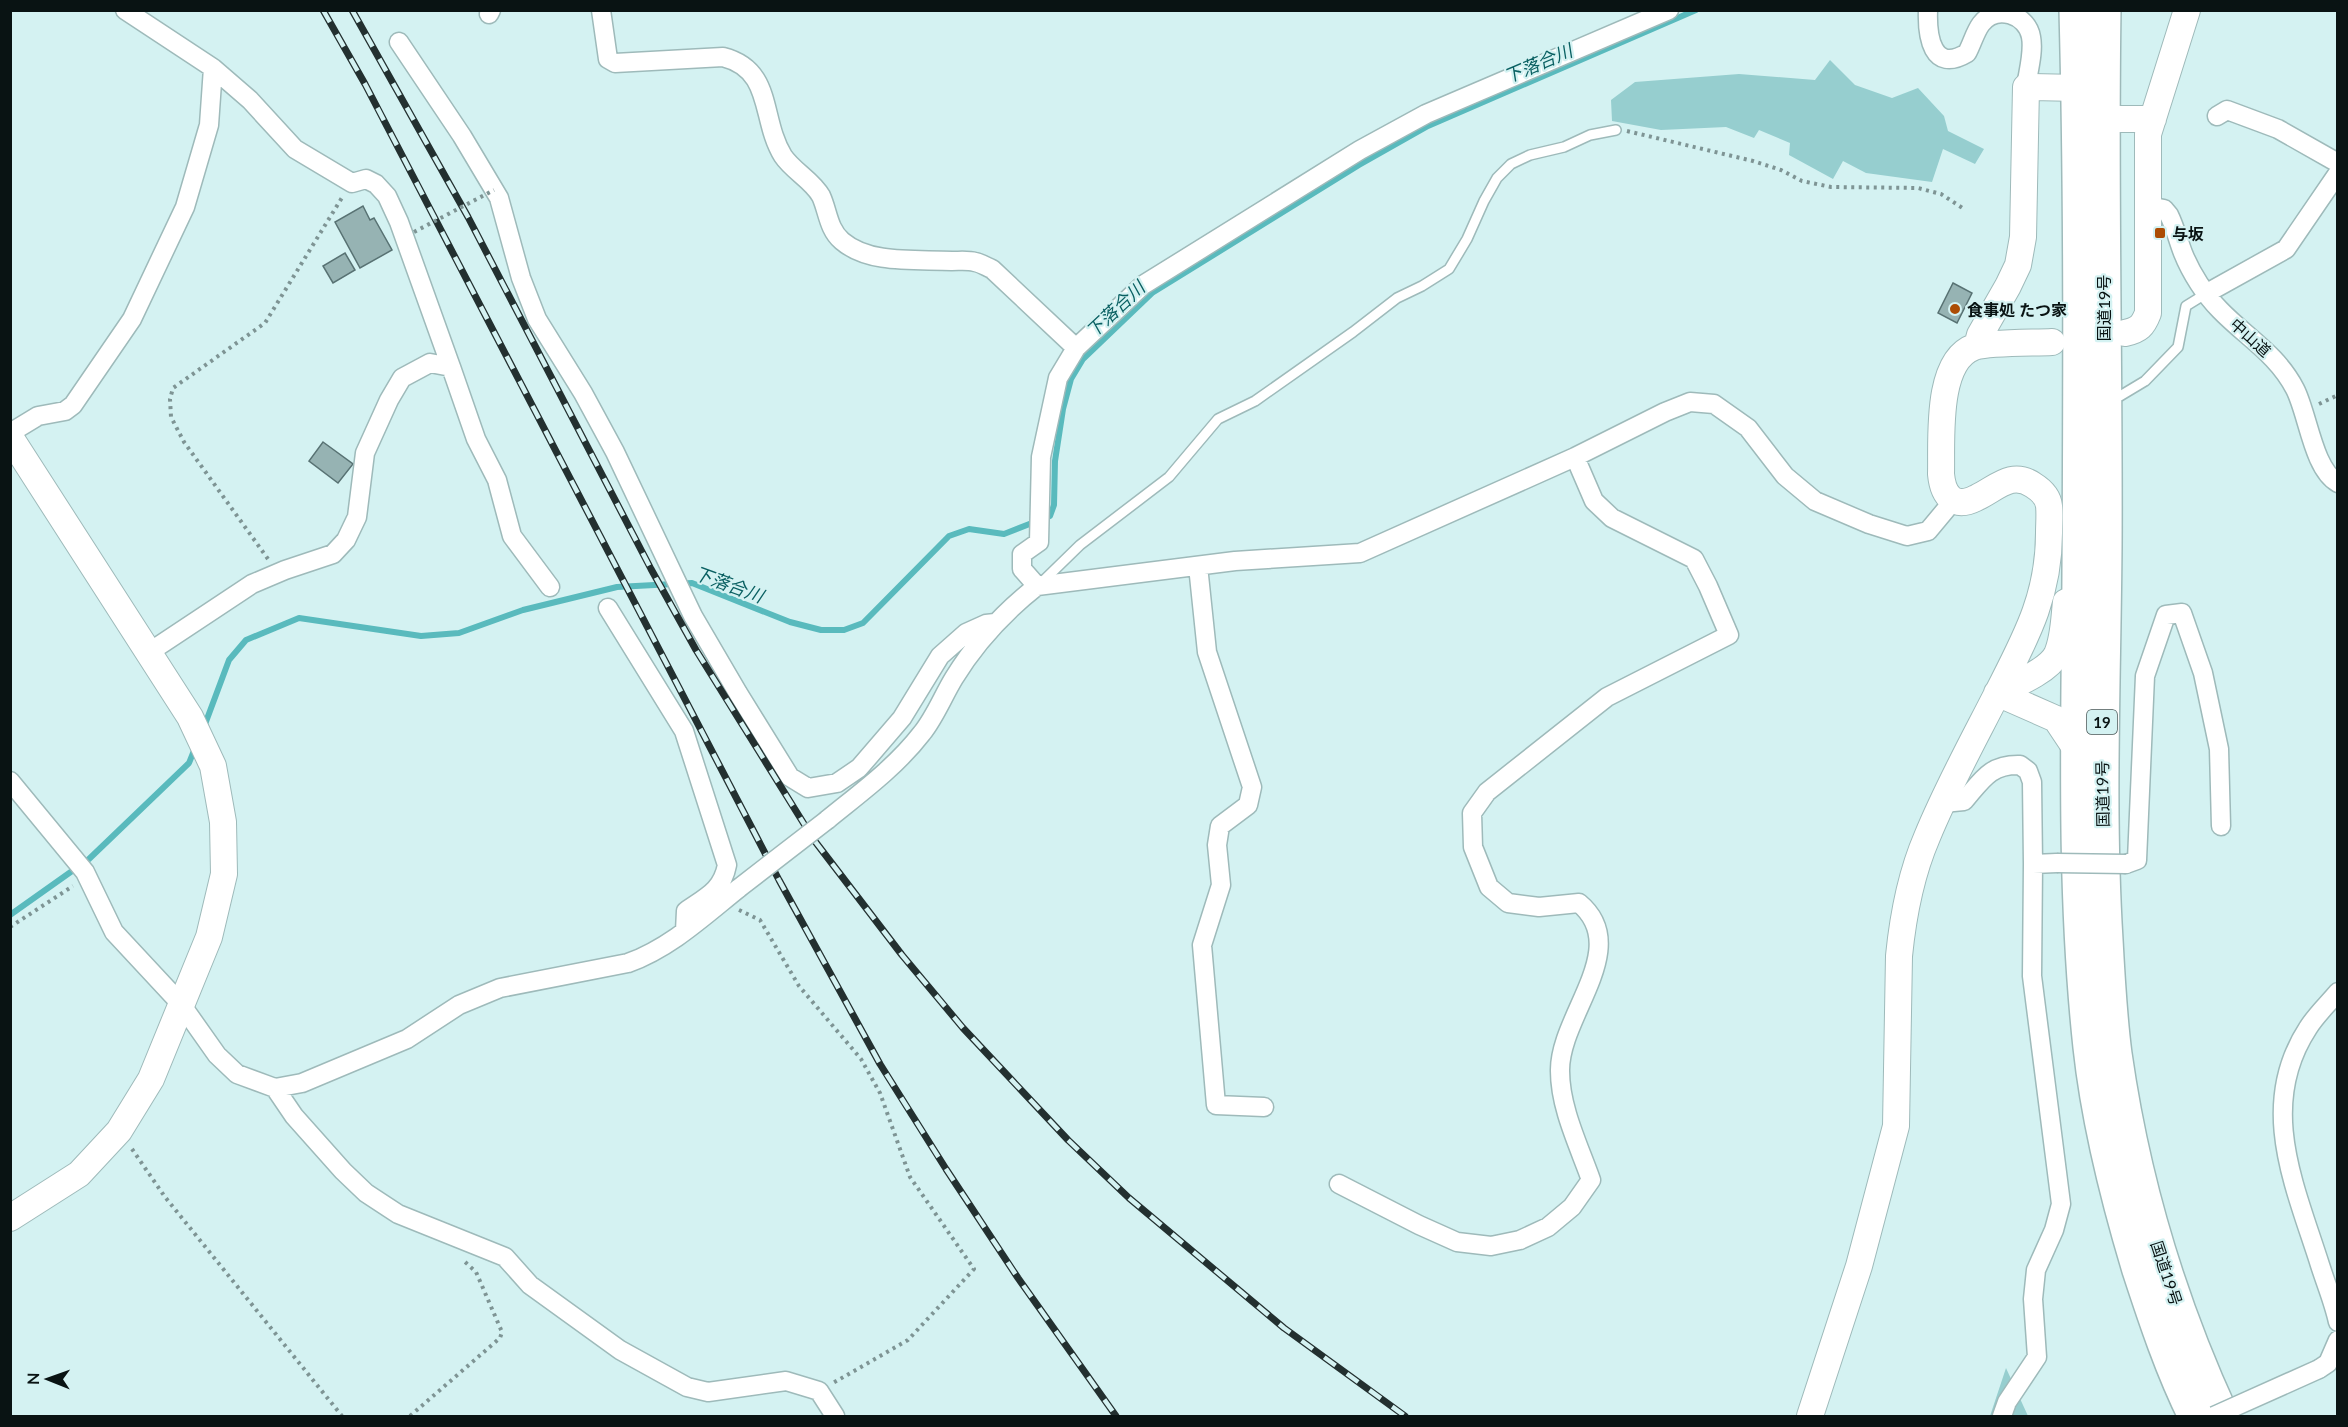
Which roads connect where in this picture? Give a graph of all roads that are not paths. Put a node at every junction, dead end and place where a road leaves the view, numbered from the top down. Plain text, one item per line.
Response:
1 (125, 10) edge
2 (601, 10) edge
3 (1669, 10) edge
4 (1928, 10) edge
5 (2076, 10) edge
6 (2104, 10) edge
7 (2187, 10) edge
8 (399, 42) dead end
9 (213, 68) junction
10 (2026, 87) junction
11 (2078, 88) junction
12 (2217, 116) dead end
13 (2102, 119) junction
14 (2153, 119) junction
15 (1616, 129) road end
16 (2337, 163) edge
17 (2337, 173) edge
18 (2148, 206) junction
19 (2207, 293) junction
20 (2125, 333) dead end
21 (2052, 342) dead end
22 (1977, 346) junction
23 (1076, 348) junction
24 (451, 367) junction
25 (2120, 396) dead end
26 (10, 435) edge
27 (1575, 457) junction
28 (2337, 483) edge
29 (1953, 501) junction
30 (1198, 566) junction
31 (2079, 580) junction
32 (1037, 586) junction
33 (550, 587) dead end
34 (608, 608) dead end
35 (995, 623) junction
36 (148, 653) junction
37 (1997, 693) junction
38 (2076, 748) junction
39 (10, 781) edge
40 (1943, 803) junction
41 (2222, 826) dead end
42 (2033, 864) junction
43 (685, 931) junction
44 (2337, 992) edge
45 (181, 1004) junction
46 (274, 1088) junction
47 (1264, 1107) dead end
48 (1339, 1184) dead end
49 (10, 1218) edge
50 (2337, 1322) edge
51 (2337, 1340) edge
52 (2328, 1369) edge
53 (835, 1416) edge
54 (1810, 1416) edge
55 (2002, 1416) edge
56 (2195, 1416) edge
57 (2214, 1416) edge
58 (2222, 1416) edge

1 - 9 street
2 - 23 street
3 - 23 street
4 - 10 street
5 - 11 highway, 国道19号 / 19
6 - 13 highway, 国道19号 / 19
7 - 14 street
8 - 35 street
9 - 24 street
9 - 26 street
10 - 11 street
10 - 22 street
11 - 31 highway, 国道19号 / 19
12 - 16 street
13 - 14 street
13 - 58 highway, 国道19号 / 19
14 - 18 street
15 - 32 lane
17 - 19 street
18 - 19 street, 中山道
18 - 20 street
19 - 25 lane
19 - 28 street, 中山道
21 - 22 street
22 - 29 street
23 - 32 street
24 - 33 street
24 - 36 street
26 - 36 street
27 - 29 street
27 - 30 street
27 - 48 street
29 - 37 street
30 - 32 street
30 - 47 street
31 - 37 street
31 - 38 highway, 国道19号 / 19
32 - 35 street
34 - 43 street
35 - 43 street, bridge
36 - 45 street
37 - 38 street
37 - 40 street
38 - 56 highway, 国道19号 / 19
39 - 45 street
40 - 42 street
40 - 54 street
41 - 42 street, bridge
42 - 55 street
43 - 46 street
44 - 50 street
45 - 46 street
45 - 49 street
46 - 53 street
51 - 52 street
52 - 57 street, bridge

